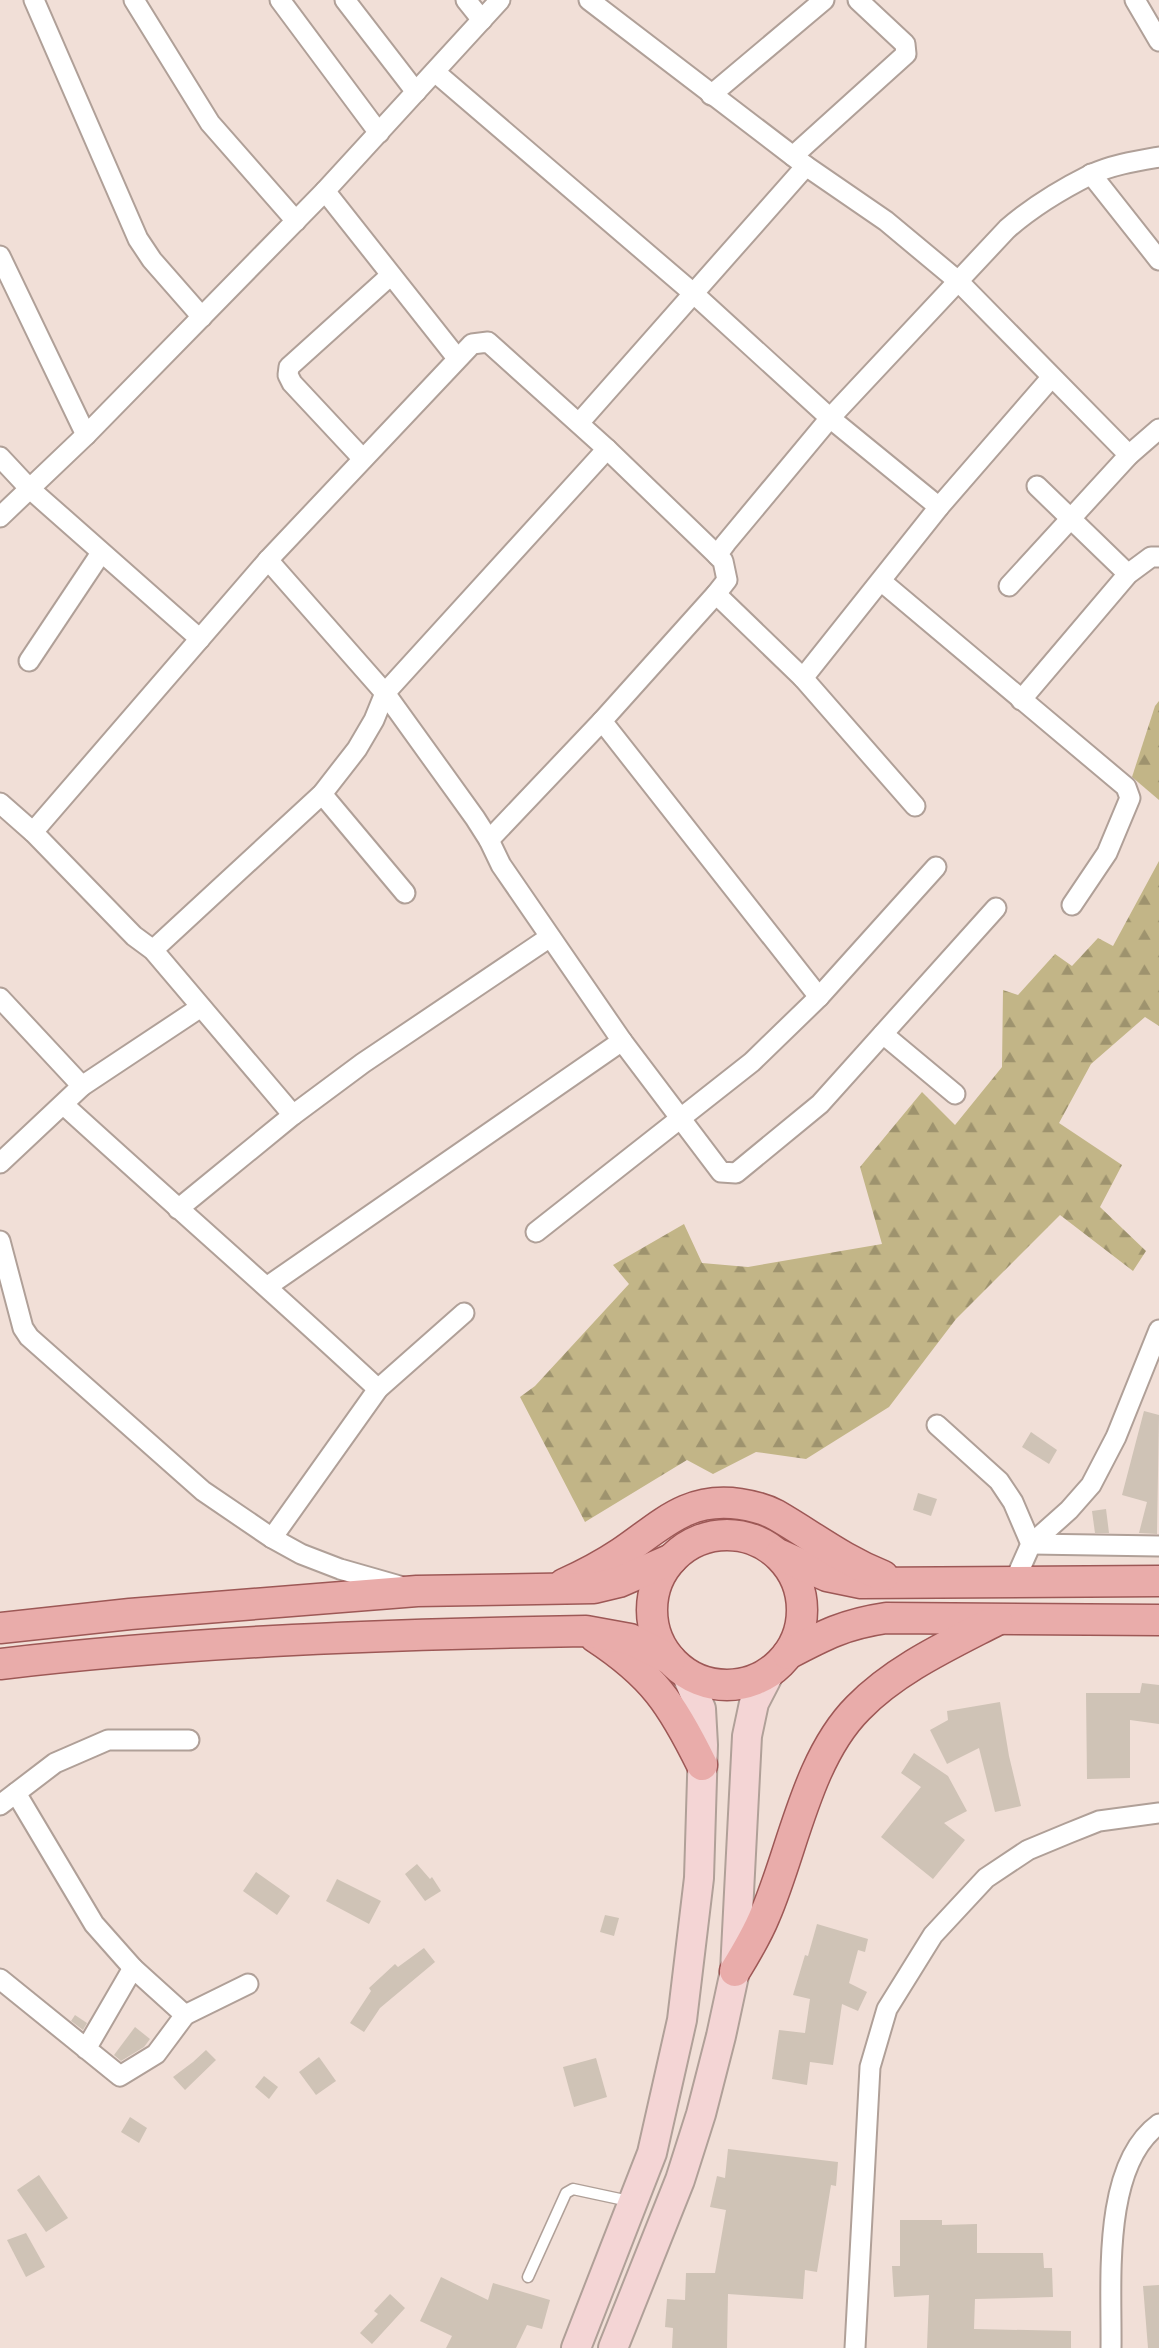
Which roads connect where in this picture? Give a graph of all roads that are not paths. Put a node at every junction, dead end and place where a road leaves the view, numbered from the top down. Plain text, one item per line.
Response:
1 (34, 0) edge
2 (134, 0) edge
3 (280, 0) edge
4 (345, 0) edge
5 (466, 0) edge
6 (500, 0) edge
7 (589, 0) edge
8 (824, 0) edge
9 (858, 0) edge
10 (1146, 9) edge
11 (482, 20) junction
12 (1159, 41) edge
13 (435, 72) junction
14 (416, 92) junction
15 (711, 95) junction
16 (379, 133) junction
17 (1159, 157) edge
18 (799, 161) junction
19 (1091, 174) junction
20 (326, 191) junction
21 (296, 221) junction
22 (0, 256) edge
23 (1159, 260) edge
24 (391, 275) junction
25 (958, 281) junction
26 (693, 293) junction
27 (202, 317) junction
28 (457, 358) junction
29 (1051, 378) junction
30 (830, 418) junction
31 (579, 423) junction
32 (1159, 429) edge
33 (86, 435) junction
34 (607, 449) junction
35 (1129, 455) junction
36 (0, 457) edge
37 (363, 459) junction
38 (1037, 486) dead end
39 (29, 488) junction
40 (939, 507) junction
41 (0, 517) edge
42 (1069, 518) junction
43 (101, 553) junction
44 (717, 555) junction
45 (1159, 557) edge
46 (268, 561) junction
47 (1128, 574) junction
48 (881, 581) junction
49 (1009, 586) dead end
50 (716, 594) junction
51 (200, 639) junction
52 (29, 661) dead end
53 (803, 678) junction
54 (385, 693) junction
55 (1021, 700) junction
56 (602, 721) junction
57 (322, 794) junction
58 (0, 803) edge
59 (915, 806) dead end
60 (33, 832) junction
61 (489, 840) junction
62 (936, 867) dead end
63 (405, 894) dead end
64 (1072, 905) dead end
65 (996, 908) dead end
66 (550, 937) junction
67 (153, 950) junction
68 (819, 997) junction
69 (0, 998) edge
70 (201, 1007) junction
71 (883, 1034) junction
72 (622, 1041) junction
73 (82, 1086) junction
74 (956, 1094) dead end
75 (64, 1105) junction
76 (293, 1115) junction
77 (680, 1120) junction
78 (0, 1163) edge
79 (178, 1209) junction
80 (536, 1232) dead end
81 (1, 1256) edge
82 (268, 1286) junction
83 (464, 1313) dead end
84 (1159, 1330) edge
85 (379, 1389) junction
86 (937, 1426) dead end
87 (272, 1538) junction
88 (1031, 1544) junction
89 (1159, 1546) edge
90 (778, 1554) junction
91 (672, 1559) junction
92 (1015, 1580) junction
93 (1159, 1581) edge
94 (900, 1583) junction
95 (556, 1587) junction
96 (417, 1591) junction
97 (997, 1620) junction
98 (1159, 1620) edge
99 (0, 1628) edge
100 (586, 1631) junction
101 (779, 1663) junction
102 (0, 1664) edge
103 (678, 1666) junction
104 (188, 1740) dead end
105 (702, 1765) junction
106 (16, 1793) junction
107 (0, 1805) edge
108 (1159, 1813) edge
109 (133, 1968) junction
110 (735, 1971) junction
111 (0, 1979) edge
112 (248, 1984) dead end
113 (185, 2015) junction
114 (86, 2049) junction
115 (1159, 2124) edge
116 (633, 2201) junction
117 (528, 2277) dead end
118 (576, 2348) edge
119 (613, 2348) edge
120 (855, 2348) edge
121 (1111, 2348) edge

1 - 27 street
2 - 21 street
3 - 16 street
4 - 14 street
5 - 11 street
6 - 11 street
7 - 15 street
8 - 15 street
9 - 18 street
10 - 12 street
11 - 13 street
13 - 14 street
13 - 26 street
14 - 16 street
15 - 18 street
16 - 20 street
17 - 19 street
18 - 25 street
18 - 26 street
19 - 23 street
19 - 25 street
20 - 21 street
20 - 24 street
21 - 27 street
22 - 33 street
24 - 28 street
24 - 37 street
25 - 29 street
25 - 30 street
26 - 30 street
26 - 31 street
27 - 33 street
28 - 31 street
28 - 37 street
29 - 35 street
29 - 40 street
30 - 40 street
30 - 44 street
31 - 34 street
32 - 35 street
33 - 39 street
34 - 44 street
34 - 54 street
35 - 42 street
36 - 39 street
37 - 46 street
38 - 42 street
39 - 41 street
39 - 43 street
40 - 48 street
42 - 47 street
42 - 49 street
43 - 51 street
43 - 52 street
44 - 50 street
45 - 47 street
46 - 51 street
46 - 54 street
47 - 55 street
48 - 53 street
48 - 55 street
50 - 53 street
50 - 56 street
51 - 60 street
53 - 59 street
54 - 57 street
54 - 61 street
55 - 64 street
56 - 61 street
56 - 68 street
57 - 63 street
57 - 67 street
58 - 60 street
60 - 67 street
61 - 66 street
62 - 68 street
65 - 71 street
66 - 72 street
66 - 76 street
67 - 70 street
68 - 77 street
69 - 73 street
70 - 73 street
70 - 76 street
71 - 74 street
71 - 77 street
72 - 77 street
72 - 82 street
73 - 75 street
75 - 78 street
75 - 79 street
76 - 79 street
77 - 80 street
79 - 82 street
81 - 87 street
82 - 85 street
83 - 85 street
84 - 88 street
85 - 87 street
86 - 88 street
87 - 96 street
88 - 89 street
88 - 92 street
90 - 91 main road
90 - 94 main road
90 - 101 main road
91 - 95 main road
91 - 103 main road
92 - 93 main road
92 - 94 main road
94 - 95 main road
95 - 96 main road
96 - 99 main road
97 - 98 main road
97 - 101 main road
97 - 110 main road
100 - 102 main road
100 - 103 main road
100 - 105 main road
101 - 103 main road
101 - 110 main road
103 - 105 main road
104 - 106 street
105 - 116 main road
106 - 107 street
106 - 109 street
108 - 120 street
109 - 113 street
109 - 114 street
110 - 119 main road
111 - 114 street
112 - 113 street
113 - 114 street
115 - 121 street
116 - 117 lane
116 - 118 main road

